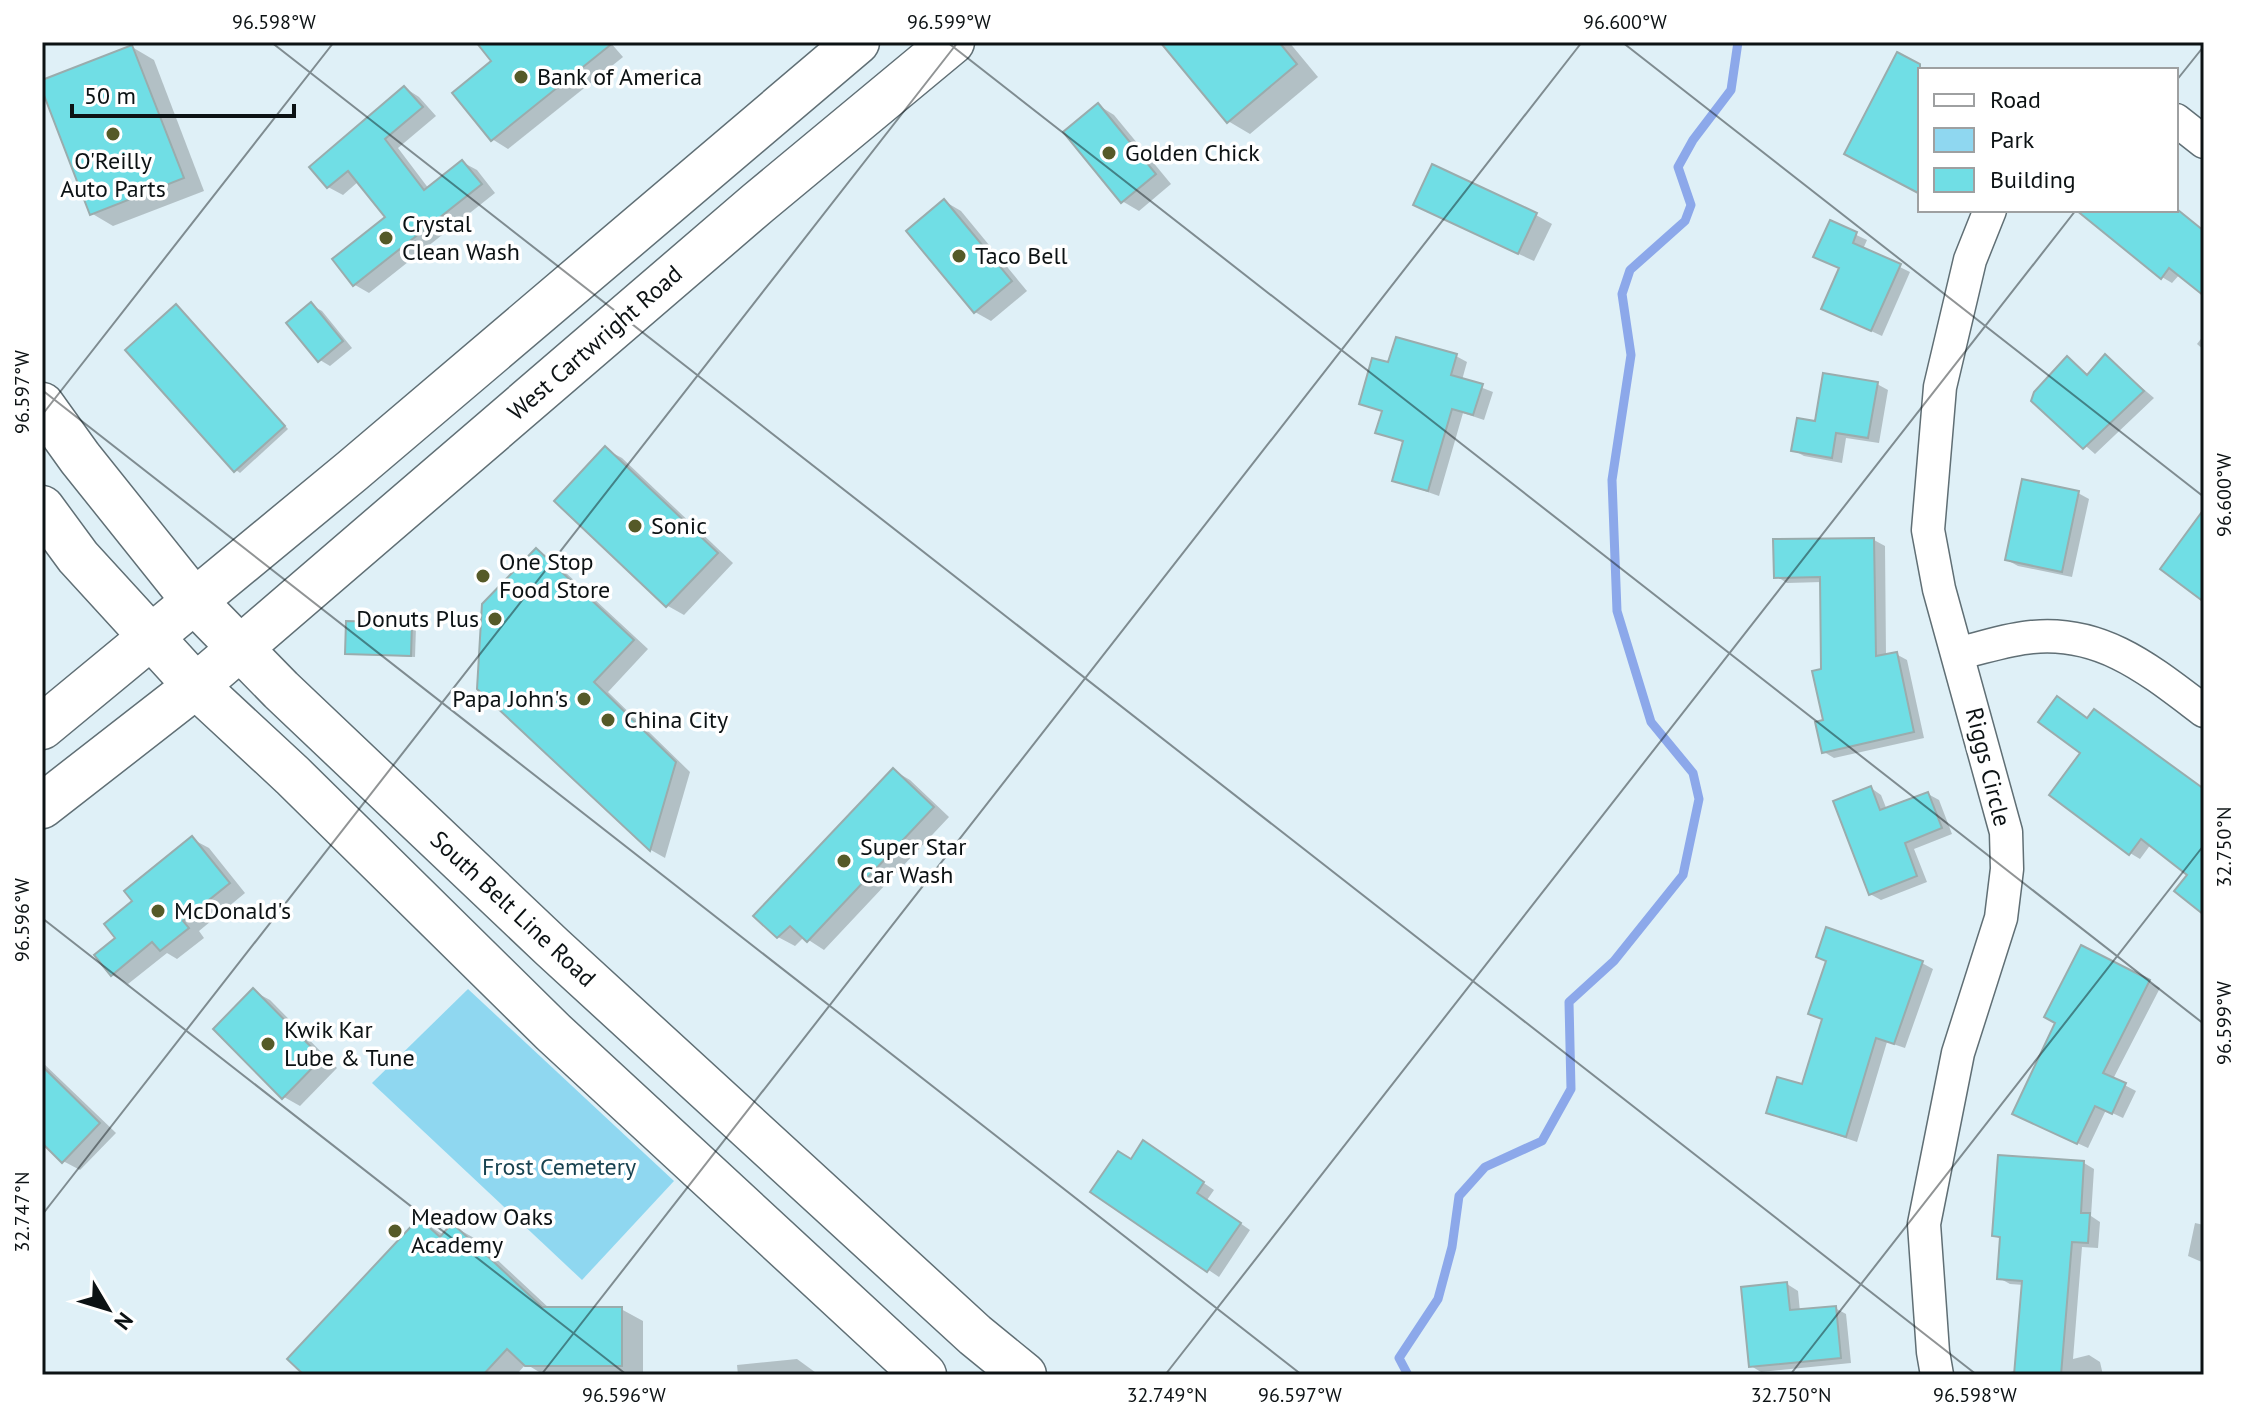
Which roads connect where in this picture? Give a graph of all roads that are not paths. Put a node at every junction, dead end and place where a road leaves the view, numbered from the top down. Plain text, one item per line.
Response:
1 (857, 42) edge
2 (952, 42) edge
3 (2178, 122) edge
4 (2204, 142) edge
5 (718, 160) junction
6 (758, 203) junction
7 (1989, 212) edge
8 (42, 405) edge
9 (42, 508) edge
10 (196, 603) junction
11 (153, 639) junction
12 (241, 649) junction
13 (1959, 653) junction
14 (196, 686) junction
15 (2204, 711) edge
16 (42, 727) edge
17 (42, 806) edge
18 (463, 943) junction
19 (638, 1026) junction
20 (924, 1375) edge
21 (1024, 1375) edge
22 (1937, 1375) edge

1 - 5 main road
2 - 6 main road, West Cartwright Road
3 - 4 street
5 - 6 main road
5 - 10 main road
6 - 12 main road, West Cartwright Road
7 - 13 street, Riggs Circle
8 - 10 main road, South Belt Line Road
9 - 11 main road
10 - 11 main road
10 - 12 main road, South Belt Line Road
11 - 14 main road
11 - 16 main road
12 - 14 main road, West Cartwright Road
12 - 19 main road, South Belt Line Road
13 - 15 street
13 - 22 street, Riggs Circle
14 - 17 main road, West Cartwright Road
14 - 18 main road
18 - 19 main road
18 - 20 main road
19 - 21 main road, South Belt Line Road

